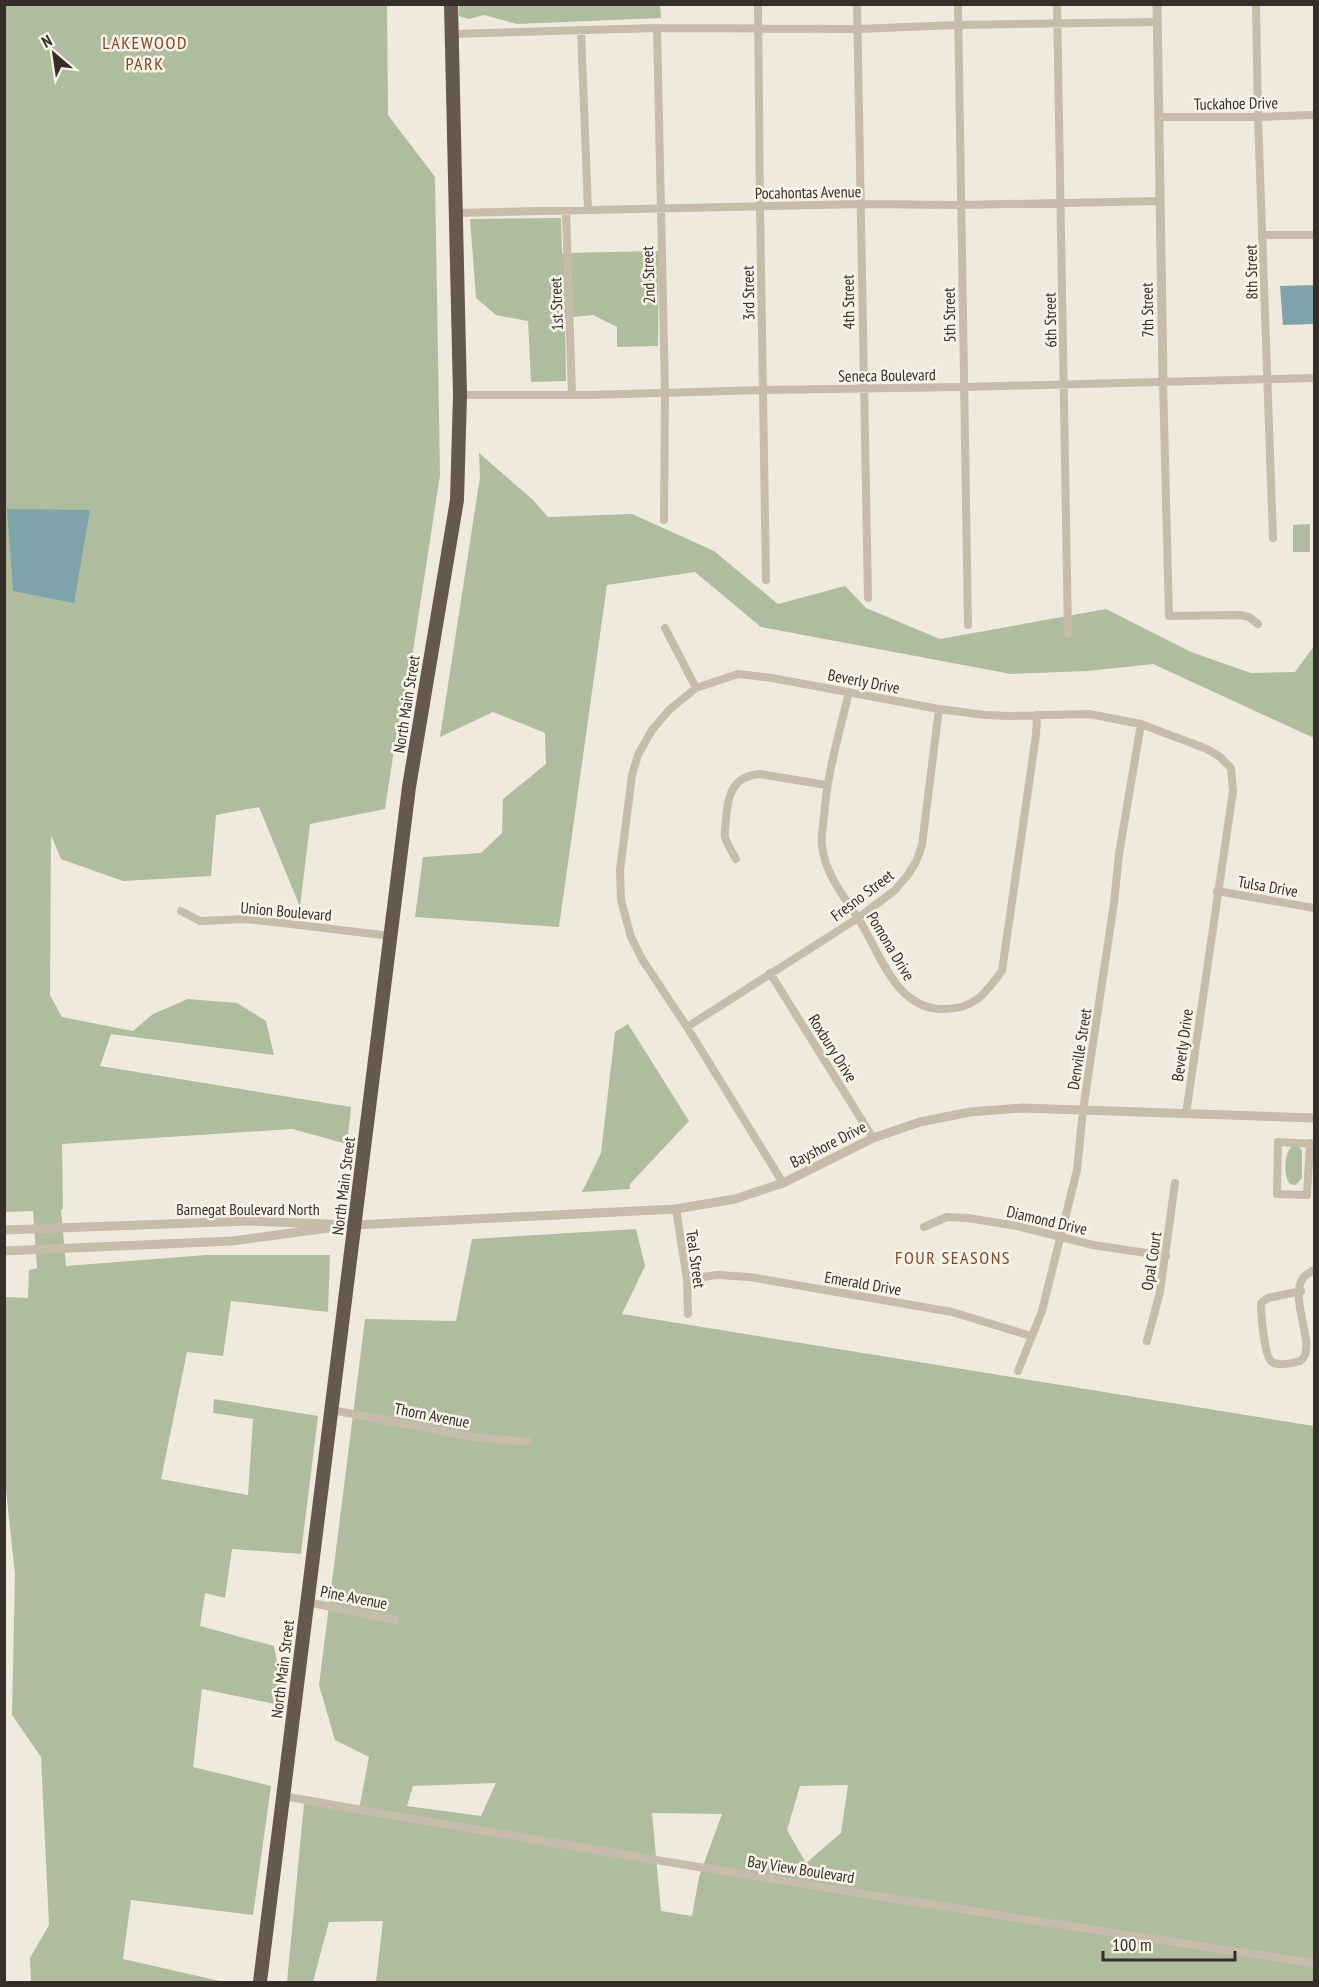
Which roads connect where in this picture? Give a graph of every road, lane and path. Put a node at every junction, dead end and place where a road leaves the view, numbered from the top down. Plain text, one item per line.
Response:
1 (451, 4) edge
2 (758, 4) edge
3 (857, 4) edge
4 (958, 4) edge
5 (1057, 4) edge
6 (1157, 4) edge
7 (1256, 4) edge
8 (1157, 22) junction
9 (1058, 23) junction
10 (957, 25) junction
11 (657, 28) junction
12 (857, 28) junction
13 (759, 29) junction
14 (581, 30) junction
15 (451, 34) junction
16 (1314, 115) edge
17 (1159, 117) junction
18 (1258, 117) junction
19 (1160, 201) junction
20 (1061, 203) junction
21 (860, 204) junction
22 (962, 206) junction
23 (760, 207) junction
24 (660, 208) junction
25 (588, 210) junction
26 (566, 211) junction
27 (456, 213) junction
28 (1263, 235) junction
29 (1314, 235) edge
30 (1314, 378) edge
31 (1266, 380) junction
32 (1163, 381) junction
33 (1064, 383) junction
34 (964, 387) junction
35 (864, 389) junction
36 (764, 390) junction
37 (665, 393) junction
38 (459, 395) junction
39 (572, 395) junction
40 (664, 520) dead end
41 (1273, 538) dead end
42 (766, 580) dead end
43 (868, 598) dead end
44 (1258, 624) dead end
45 (968, 625) dead end
46 (664, 628) dead end
47 (1068, 634) dead end
48 (696, 688) junction
49 (849, 692) junction
50 (939, 709) junction
51 (1037, 715) junction
52 (1141, 724) junction
53 (826, 784) junction
54 (736, 859) dead end
55 (1217, 891) junction
56 (1314, 908) edge
57 (181, 911) dead end
58 (858, 918) junction
59 (391, 936) junction
60 (770, 972) junction
61 (687, 1026) junction
62 (1083, 1110) junction
63 (1186, 1114) junction
64 (1314, 1118) edge
65 (873, 1137) junction
66 (1312, 1143) edge
67 (783, 1183) junction
68 (1175, 1183) dead end
69 (676, 1209) junction
70 (355, 1225) junction
71 (924, 1227) dead end
72 (4, 1230) edge
73 (1060, 1238) junction
74 (4, 1251) edge
75 (1166, 1256) junction
76 (1314, 1270) edge
77 (687, 1279) junction
78 (1301, 1291) junction
79 (688, 1314) dead end
80 (1031, 1336) junction
81 (1147, 1341) dead end
82 (1018, 1371) dead end
83 (332, 1410) junction
84 (528, 1442) dead end
85 (308, 1602) junction
86 (396, 1620) dead end
87 (283, 1796) junction
88 (1314, 1963) edge
89 (260, 1983) edge

1 - 15 highway, North Main Street
2 - 13 street, 3rd Street
3 - 12 street, 4th Street
4 - 10 street, 5th Street
5 - 9 street, 6th Street
6 - 8 street, 7th Street
7 - 18 street, 8th Street
8 - 9 street
8 - 17 street, 7th Street
9 - 10 street
9 - 20 street, 6th Street
10 - 12 street
10 - 22 street, 5th Street
11 - 13 street
11 - 14 street
11 - 24 street, 2nd Street
12 - 13 street
12 - 21 street, 4th Street
13 - 23 street, 3rd Street
14 - 15 street
14 - 25 street
15 - 27 highway, North Main Street
16 - 18 street, Tuckahoe Drive
17 - 18 street, Tuckahoe Drive
17 - 19 street, 7th Street
18 - 28 street, 8th Street
19 - 20 street, Pocahontas Avenue
19 - 32 street, 7th Street
20 - 22 street, Pocahontas Avenue
20 - 33 street, 6th Street
21 - 22 street, Pocahontas Avenue
21 - 23 street, Pocahontas Avenue
21 - 35 street, 4th Street
22 - 34 street, 5th Street
23 - 24 street, Pocahontas Avenue
23 - 36 street, 3rd Street
24 - 25 street, Pocahontas Avenue
24 - 37 street, 2nd Street
25 - 26 street, Pocahontas Avenue
26 - 27 street, Pocahontas Avenue
26 - 39 street, 1st Street
27 - 38 highway, North Main Street
28 - 29 street
28 - 31 street, 8th Street
30 - 31 street, Seneca Boulevard
31 - 32 street, Seneca Boulevard
31 - 41 street, 8th Street
32 - 33 street, Seneca Boulevard
32 - 44 street, 7th Street
33 - 34 street, Seneca Boulevard
33 - 47 street, 6th Street
34 - 35 street, Seneca Boulevard
34 - 45 street, 5th Street
35 - 36 street, Seneca Boulevard
35 - 43 street, 4th Street
36 - 37 street, Seneca Boulevard
36 - 42 street, 3rd Street
37 - 39 street, Seneca Boulevard
37 - 40 street, 2nd Street
38 - 39 street, Seneca Boulevard
38 - 59 highway, North Main Street
46 - 48 street
48 - 49 street, Beverly Drive
48 - 61 street, Beverly Drive
49 - 50 street, Beverly Drive
49 - 53 street, Pomona Drive
50 - 51 street, Beverly Drive
50 - 58 street, Fresno Street
51 - 52 street, Beverly Drive
51 - 58 street, Pomona Drive
52 - 55 street, Beverly Drive
52 - 62 street, Denville Street
53 - 54 street
53 - 58 street, Pomona Drive
55 - 56 street, Tulsa Drive
55 - 63 street, Beverly Drive
57 - 59 street, Union Boulevard
58 - 60 street, Fresno Street
59 - 70 highway, North Main Street
60 - 61 street, Fresno Street
60 - 65 street, Roxbury Drive
61 - 67 street, Beverly Drive
62 - 63 street, Bayshore Drive
62 - 65 street, Bayshore Drive
62 - 73 street, Denville Street
63 - 64 street, Bayshore Drive
65 - 67 street, Bayshore Drive
66 - 66 street
67 - 69 street, Bayshore Drive
68 - 75 street, Opal Court
69 - 70 street, Bayshore Drive
69 - 77 street, Teal Street
70 - 72 street, Barnegat Boulevard North
70 - 74 street, Barnegat Boulevard North
70 - 83 highway, North Main Street
71 - 73 street, Diamond Drive
73 - 75 street, Diamond Drive
73 - 80 street, Denville Street
75 - 81 street, Opal Court
76 - 78 street
77 - 79 street, Teal Street
77 - 80 street, Emerald Drive
78 - 78 street
80 - 82 street, Denville Street
83 - 84 street, Thorn Avenue
83 - 85 highway, North Main Street
85 - 86 street, Pine Avenue
85 - 87 highway, North Main Street
87 - 88 street, Bay View Boulevard
87 - 89 highway, North Main Street

